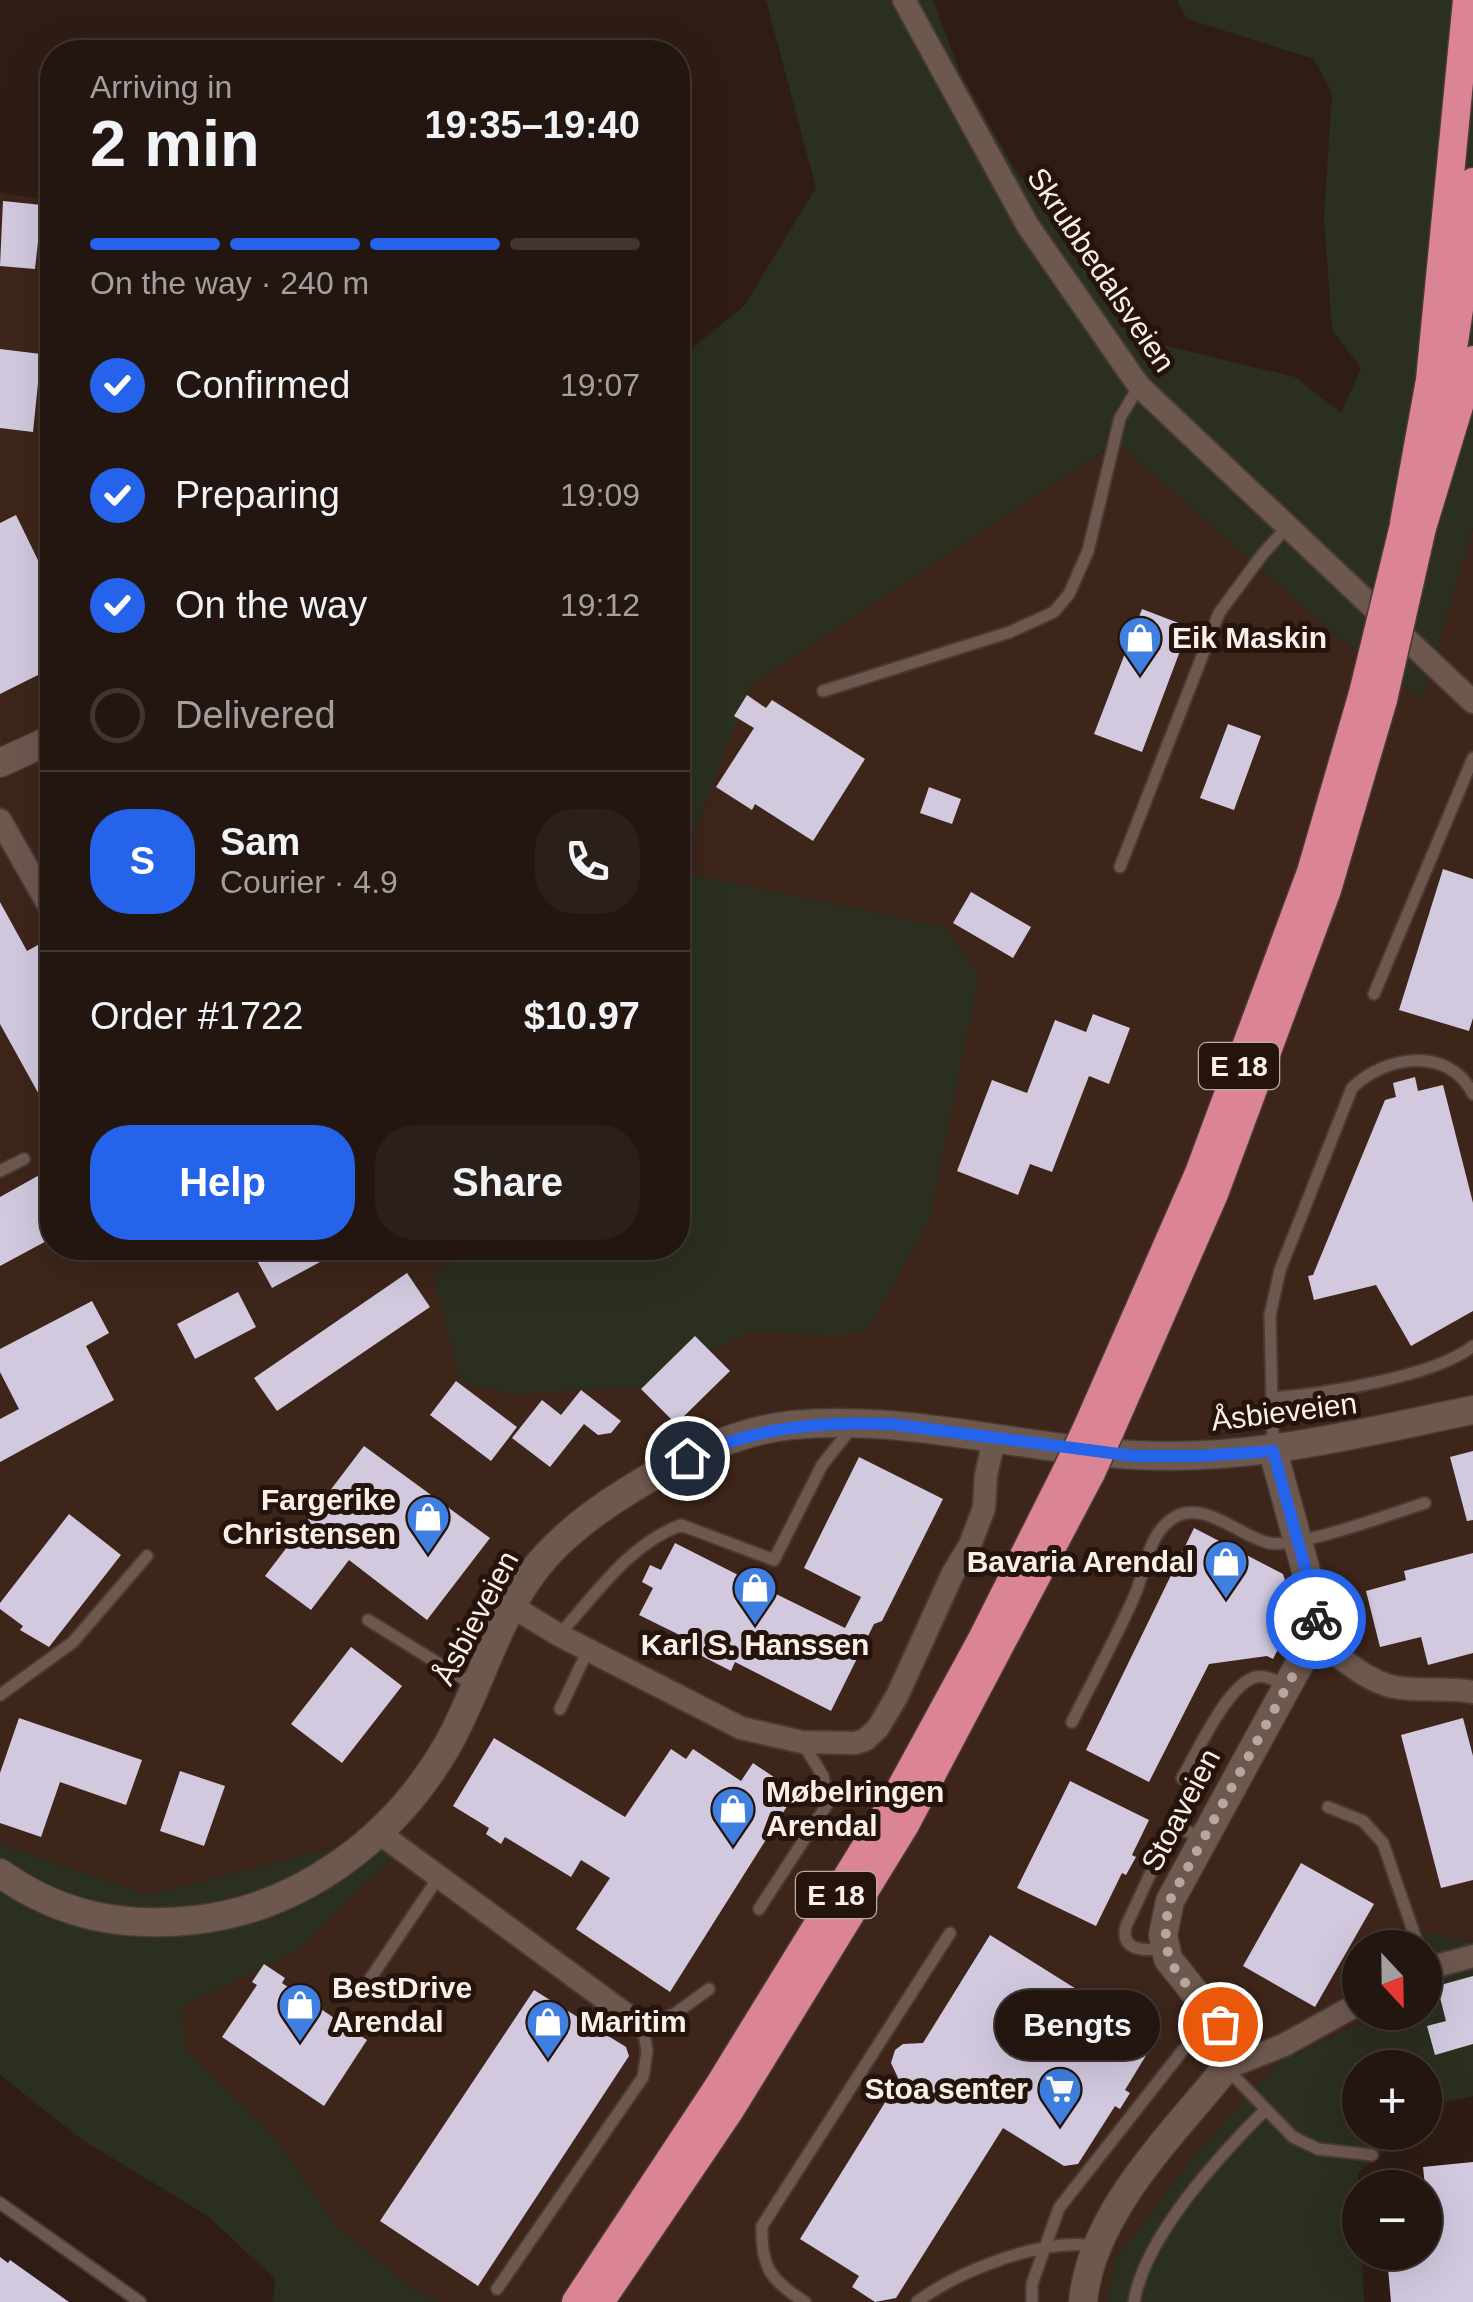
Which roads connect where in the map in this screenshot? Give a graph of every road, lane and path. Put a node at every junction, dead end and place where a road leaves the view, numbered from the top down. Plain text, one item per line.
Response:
1 (904, 0) edge
2 (1466, 0) edge
3 (1473, 182) edge
4 (1473, 360) edge
5 (1140, 386) junction
6 (1288, 526) junction
7 (1413, 526) junction
8 (823, 691) dead end
9 (1473, 702) edge
10 (40, 744) edge
11 (1473, 758) edge
12 (0, 763) edge
13 (0, 820) edge
14 (1120, 867) dead end
15 (40, 890) edge
16 (1374, 994) dead end
17 (1473, 1094) edge
18 (24, 1159) dead end
19 (0, 1171) edge
20 (1473, 1346) edge
21 (1473, 1396) edge
22 (1272, 1398) junction
23 (1473, 1410) edge
24 (1426, 1420) junction
25 (856, 1422) junction
26 (994, 1440) junction
27 (1273, 1451) junction
28 (1079, 1472) junction
29 (1426, 1503) dead end
30 (1296, 1541) junction
31 (147, 1556) dead end
32 (513, 1607) junction
33 (368, 1620) dead end
34 (559, 1636) junction
35 (1313, 1639) junction
36 (588, 1650) junction
37 (476, 1686) junction
38 (1285, 1686) junction
39 (1473, 1692) edge
40 (0, 1695) edge
41 (560, 1709) dead end
42 (1072, 1722) dead end
43 (802, 1742) junction
44 (1182, 1778) dead end
45 (1328, 1807) dead end
46 (378, 1832) junction
47 (1204, 1837) junction
48 (0, 1873) edge
49 (438, 1878) junction
50 (759, 1909) dead end
51 (1413, 1930) edge
52 (950, 1933) dead end
53 (1164, 1947) junction
54 (1473, 1956) edge
55 (1442, 1960) edge
56 (370, 1979) dead end
57 (710, 1988) dead end
58 (1342, 2013) edge
59 (644, 2027) junction
60 (1183, 2050) dead end
61 (1226, 2068) junction
62 (1266, 2109) junction
63 (1372, 2155) dead end
64 (0, 2203) edge
65 (1044, 2246) junction
66 (1095, 2246) junction
67 (496, 2289) dead end
68 (140, 2302) edge
69 (576, 2302) edge
70 (600, 2302) edge
71 (804, 2302) edge
72 (917, 2302) edge
73 (1032, 2302) edge
74 (1084, 2302) edge
75 (1134, 2302) edge

1 - 5 street, Skrubbedalsveien
2 - 7 highway, E 18
3 - 7 highway, E 18
4 - 7 highway, E 18
5 - 6 street, Skrubbedalsveien
5 - 8 lane
6 - 9 street, Skrubbedalsveien
6 - 14 lane
7 - 28 highway, E 18, bridge
10 - 12 street
11 - 16 lane
13 - 15 street
17 - 22 lane
18 - 19 lane
20 - 22 lane
21 - 24 street, Åsbieveien
22 - 27 lane
23 - 24 street, Åsbieveien
24 - 27 street, Åsbieveien
25 - 26 street, Åsbieveien
25 - 32 street, Åsbieveien
25 - 34 lane
26 - 27 street, Åsbieveien
26 - 43 street
27 - 30 street
28 - 69 highway, E 18
28 - 70 highway, E 18
29 - 30 lane
30 - 35 street
30 - 42 lane
31 - 40 lane
32 - 34 street
32 - 37 street, Åsbieveien
33 - 37 lane
34 - 36 street
35 - 38 street, Stoaveien
35 - 39 street
36 - 41 lane
36 - 43 street
37 - 46 street, Åsbieveien
38 - 44 lane
38 - 47 street, Stoaveien
43 - 50 lane
45 - 51 lane
46 - 48 street, Åsbieveien
46 - 49 street
47 - 53 street, Stoaveien
47 - 53 lane
49 - 56 lane
49 - 59 street
52 - 71 lane
53 - 61 street
54 - 55 street
57 - 59 lane
58 - 61 street
59 - 67 lane
60 - 65 lane
61 - 62 lane
61 - 66 street
62 - 63 lane
62 - 75 lane
64 - 68 lane
65 - 66 lane
65 - 72 lane
65 - 73 lane
66 - 74 street

